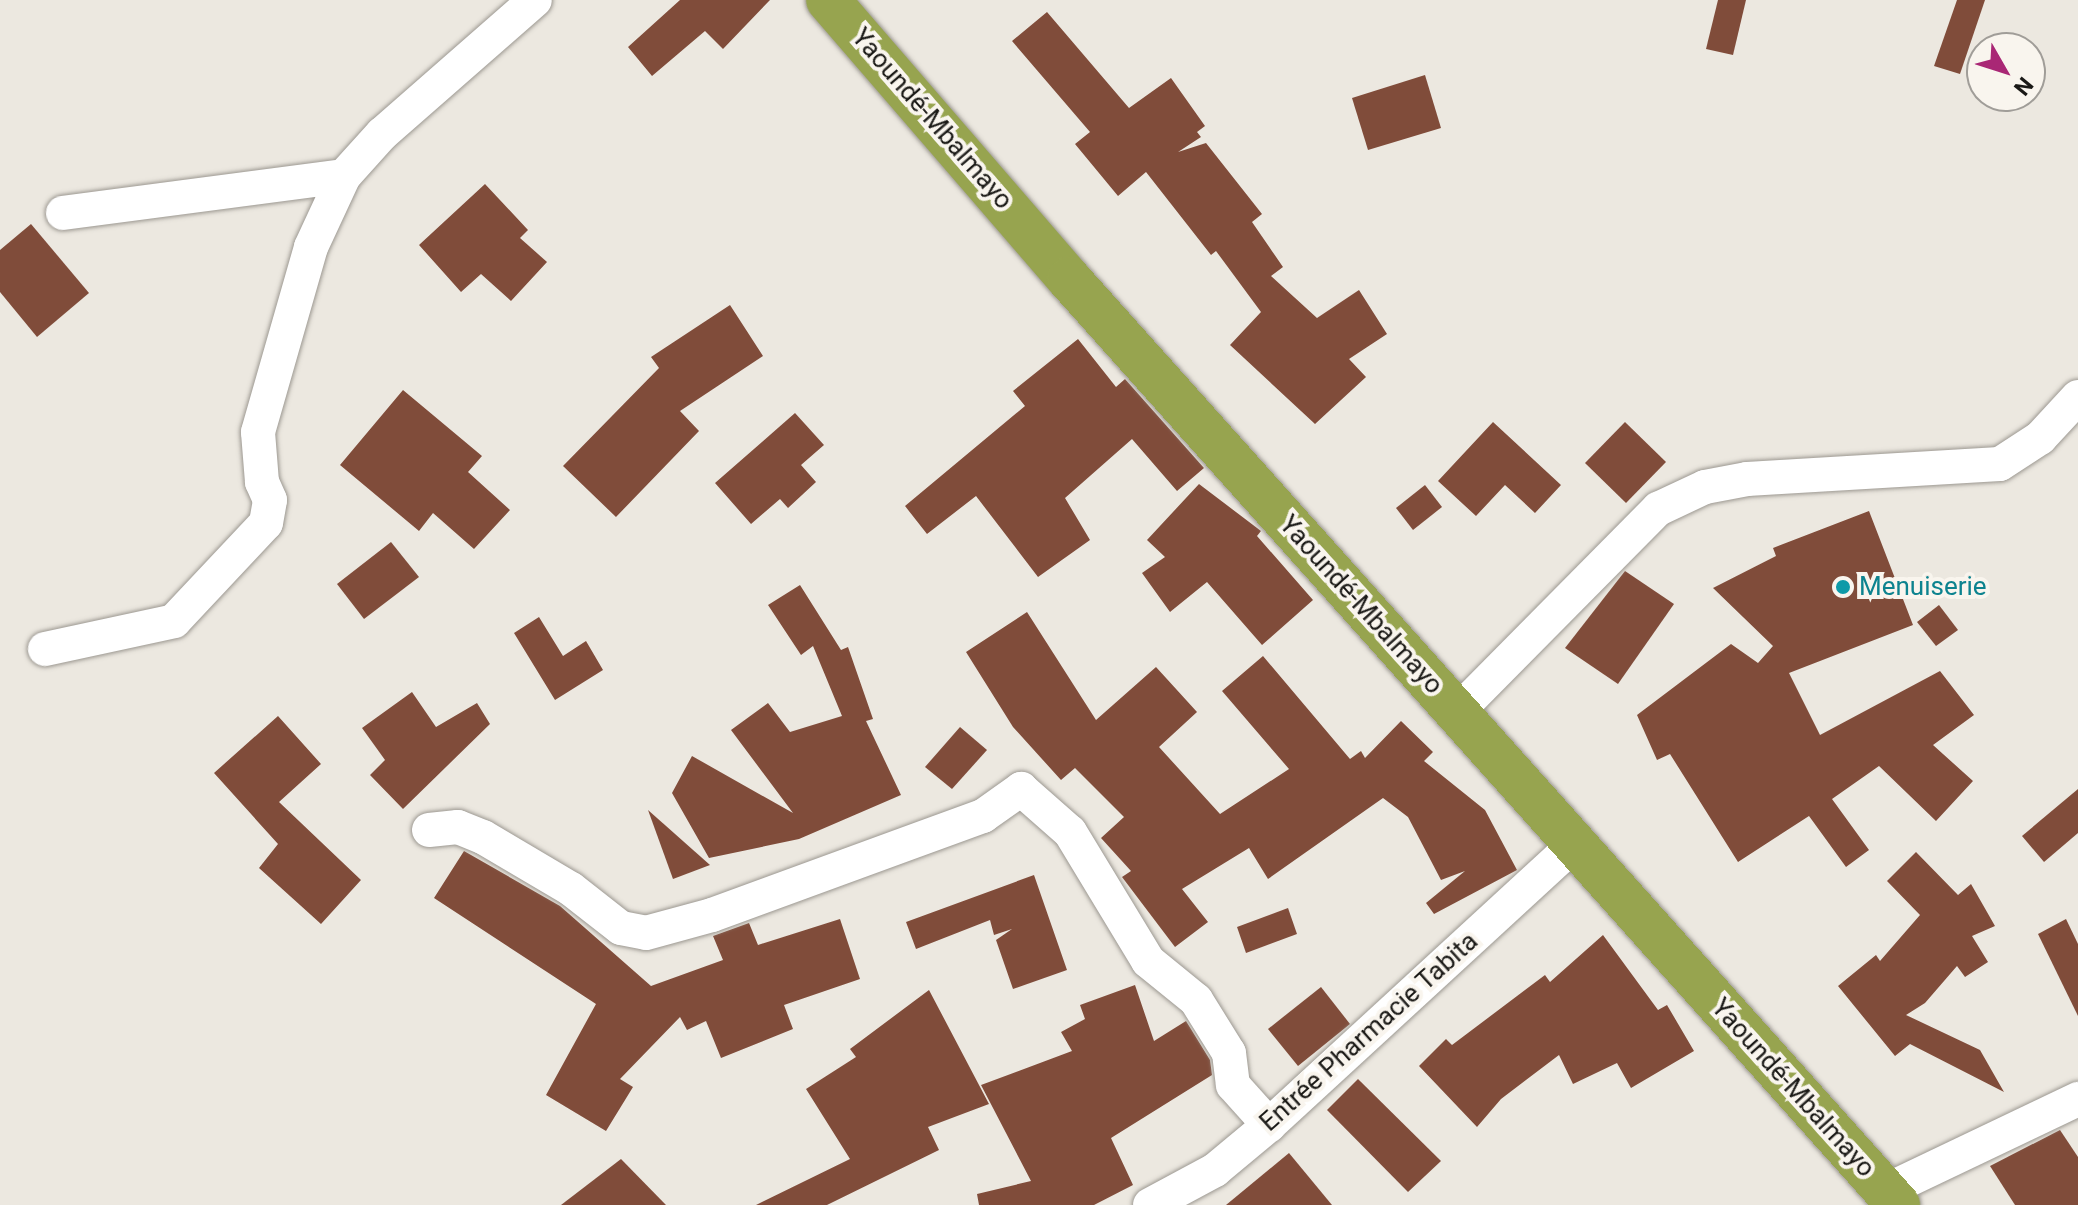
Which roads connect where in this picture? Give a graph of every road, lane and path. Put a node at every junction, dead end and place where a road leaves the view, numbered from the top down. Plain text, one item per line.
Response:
1 (535, 0) edge
2 (828, 0) edge
3 (344, 176) junction
4 (63, 213) dead end
5 (2078, 397) edge
6 (45, 649) dead end
7 (1457, 712) junction
8 (429, 830) dead end
9 (1576, 843) junction
10 (2078, 1099) edge
11 (1269, 1125) junction
12 (1892, 1198) edge
13 (1150, 1205) edge

1 - 3 street
2 - 7 highway, Yaoundé-Mbalmayo
3 - 4 street
3 - 6 street
5 - 7 street
7 - 9 highway, Yaoundé-Mbalmayo
8 - 11 street
9 - 11 street, Entrée Pharmacie Tabita
9 - 12 highway, Yaoundé-Mbalmayo
10 - 12 street
11 - 13 street, Entrée Pharmacie Tabita

